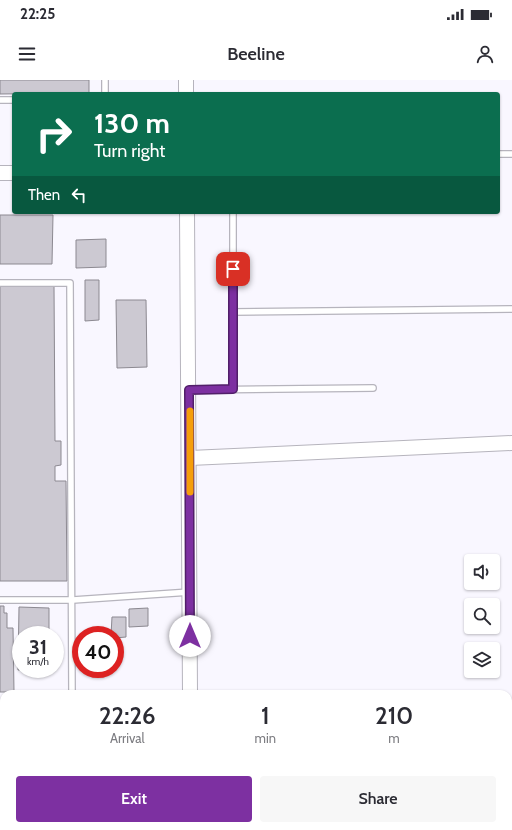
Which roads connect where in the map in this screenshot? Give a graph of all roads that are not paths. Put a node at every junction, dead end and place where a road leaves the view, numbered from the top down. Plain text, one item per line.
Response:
1 (105, 80) edge
2 (186, 80) edge
3 (105, 92) edge
4 (186, 92) edge
5 (0, 100) edge
6 (12, 100) edge
7 (500, 154) edge
8 (512, 154) edge
9 (0, 173) edge
10 (12, 173) edge
11 (187, 214) edge
12 (233, 214) edge
13 (0, 283) edge
14 (512, 308) edge
15 (233, 312) junction
16 (373, 388) dead end
17 (233, 389) junction
18 (189, 390) junction
19 (512, 443) edge
20 (190, 458) junction
21 (190, 592) junction
22 (0, 600) edge
23 (73, 600) junction
24 (72, 690) edge
25 (190, 690) edge

1 - 3 lane
2 - 4 street
5 - 6 lane
7 - 8 lane
9 - 10 street
11 - 18 street
12 - 15 lane
13 - 23 lane
14 - 15 lane
15 - 17 lane
16 - 17 lane
17 - 18 lane
18 - 20 street
19 - 20 street
20 - 21 street
21 - 23 lane
21 - 25 street
22 - 23 lane
23 - 24 lane

